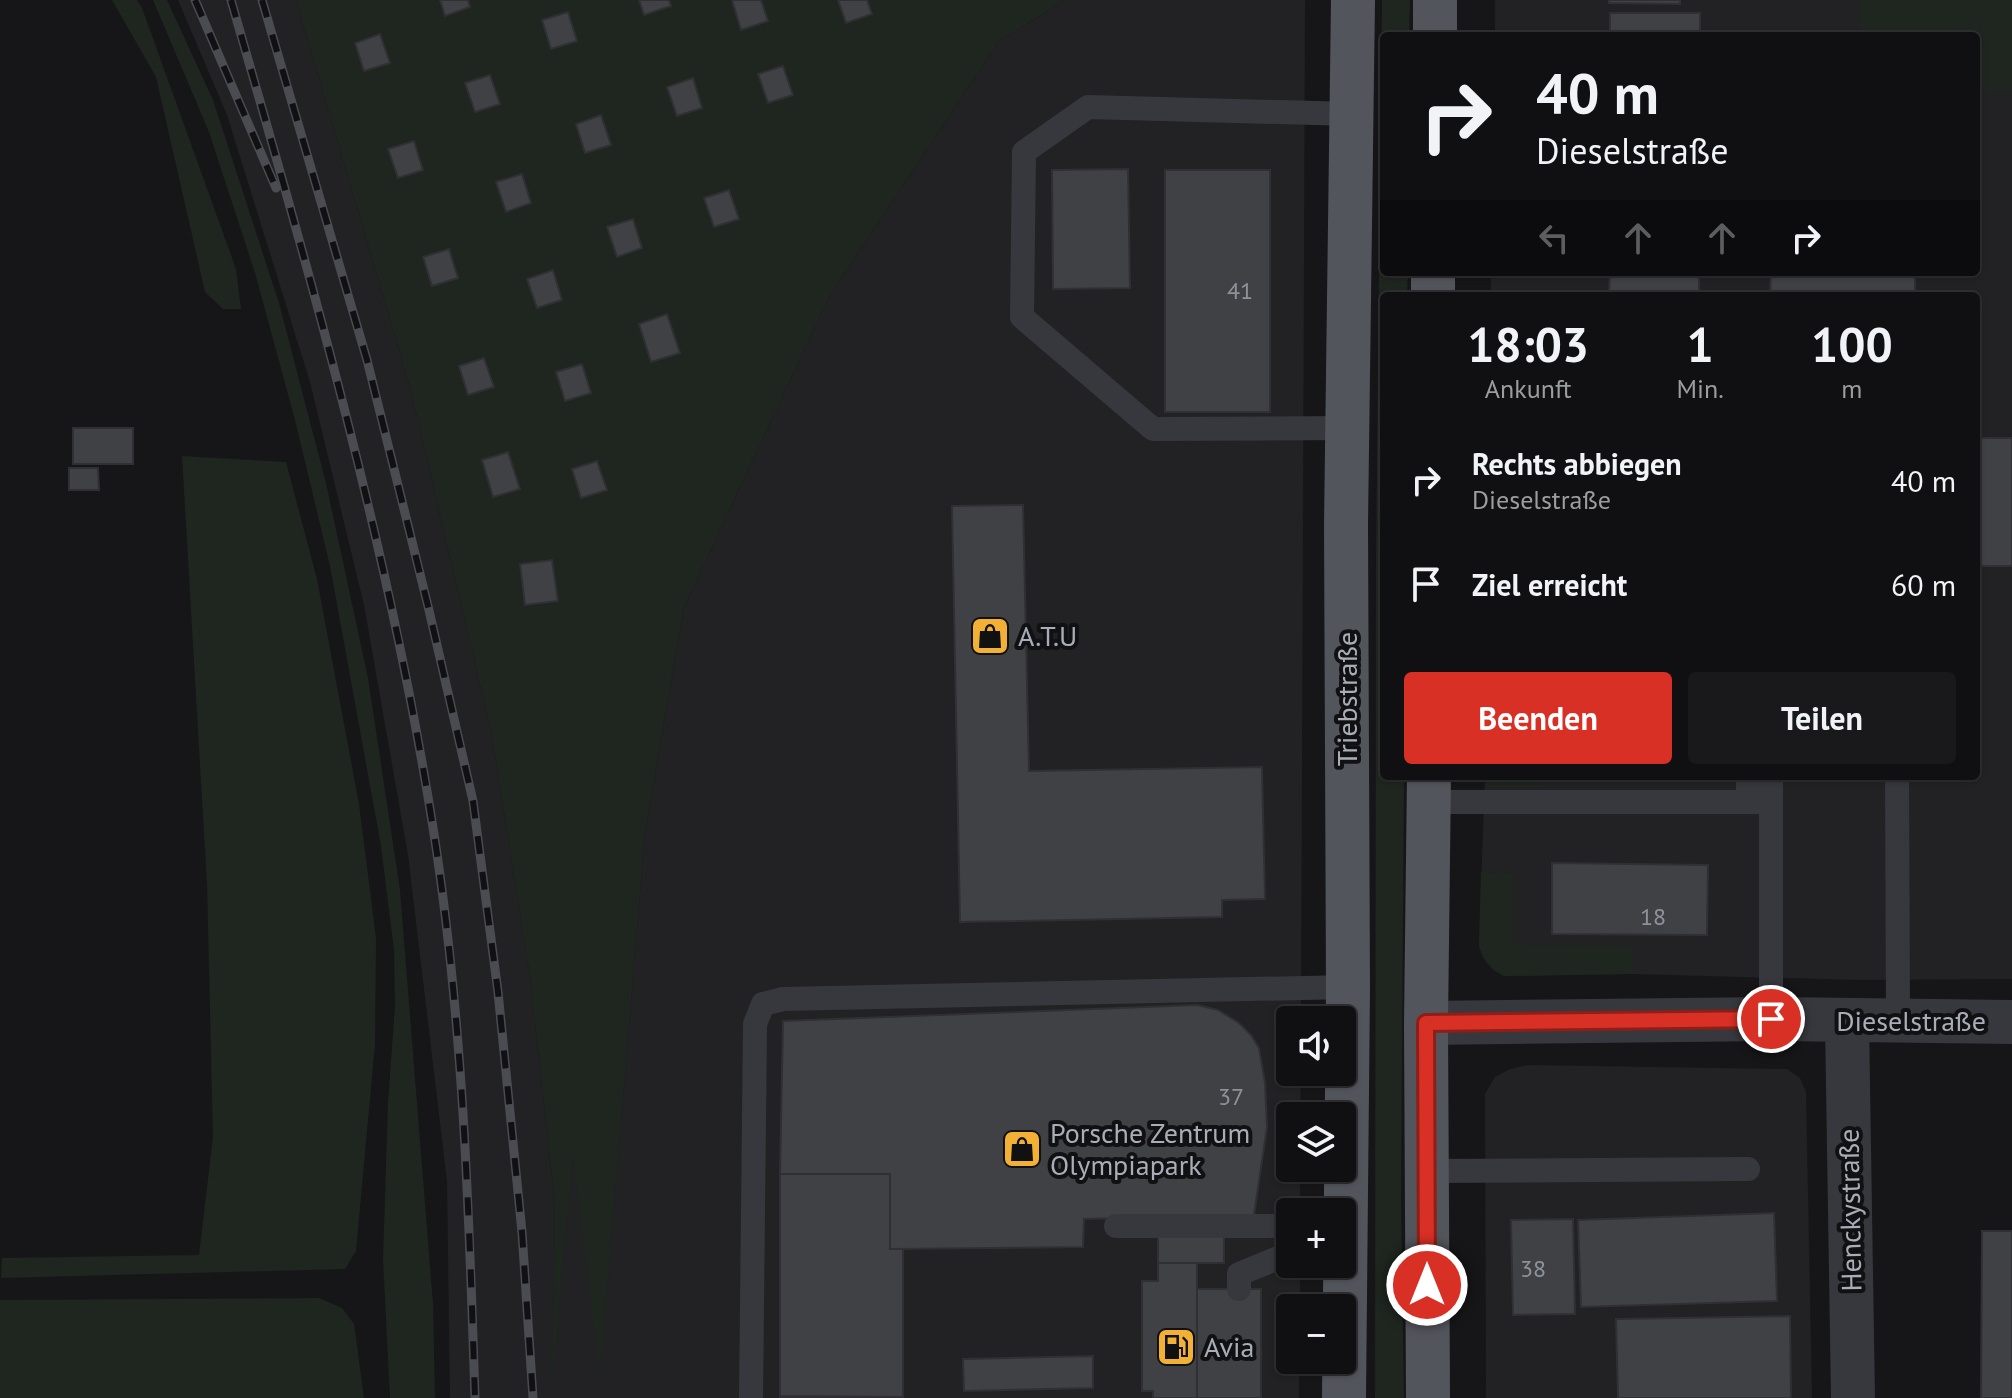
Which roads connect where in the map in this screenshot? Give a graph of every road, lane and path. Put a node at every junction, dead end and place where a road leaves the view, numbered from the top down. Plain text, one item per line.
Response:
1 (1353, 0) edge
2 (1435, 0) edge
3 (1435, 32) edge
4 (1351, 114) junction
5 (1347, 428) junction
6 (1750, 780) edge
7 (1769, 780) edge
8 (1897, 780) edge
9 (1428, 789) edge
10 (1759, 802) junction
11 (1348, 987) junction
12 (1771, 1019) junction
13 (1847, 1022) junction
14 (1898, 1022) junction
15 (2012, 1022) edge
16 (1426, 1023) junction
17 (1748, 1169) dead end
18 (1427, 1171) junction
19 (1344, 1198) edge
20 (1116, 1226) dead end
21 (1276, 1226) edge
22 (1276, 1259) edge
23 (1343, 1278) edge
24 (1239, 1289) dead end
25 (751, 1398) edge
26 (1344, 1398) edge
27 (1428, 1398) edge
28 (1853, 1398) edge

1 - 4 main road, Triebstraße
2 - 3 main road
4 - 5 main road, Triebstraße
4 - 5 lane
5 - 11 main road, Triebstraße
6 - 10 lane
7 - 10 lane
8 - 14 lane
9 - 10 lane
9 - 16 main road
10 - 12 lane
11 - 19 main road, Triebstraße
11 - 25 lane
12 - 13 street, Dieselstraße
12 - 16 street, Dieselstraße
13 - 14 street, Dieselstraße
13 - 28 street, Henckystraße
14 - 15 street, Dieselstraße
16 - 18 main road
17 - 18 lane
18 - 27 main road
20 - 21 lane
22 - 24 lane
23 - 26 main road, Triebstraße

